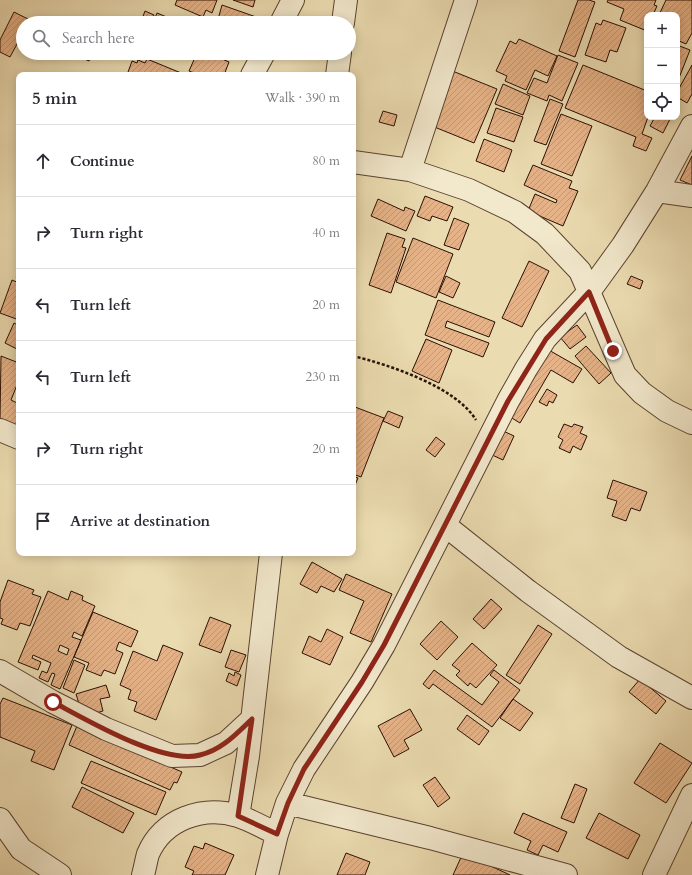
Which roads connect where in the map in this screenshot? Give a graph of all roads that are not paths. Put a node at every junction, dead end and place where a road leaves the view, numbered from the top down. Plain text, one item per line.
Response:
1 (293, 0) edge
2 (346, 0) edge
3 (466, 0) edge
4 (285, 16) edge
5 (344, 16) edge
6 (260, 60) edge
7 (339, 60) edge
8 (254, 72) edge
9 (337, 72) edge
10 (692, 126) edge
11 (356, 162) edge
12 (410, 170) junction
13 (657, 191) junction
14 (692, 196) edge
15 (589, 292) junction
16 (692, 423) edge
17 (0, 430) edge
18 (16, 437) edge
19 (446, 526) junction
20 (271, 556) edge
21 (0, 671) edge
22 (692, 698) edge
23 (252, 719) junction
24 (692, 795) edge
25 (288, 803) junction
26 (238, 816) junction
27 (0, 819) edge
28 (277, 834) junction
29 (60, 875) edge
30 (143, 875) edge
31 (267, 875) edge
32 (566, 875) edge
33 (654, 875) edge

1 - 4 street
2 - 5 street
3 - 12 street
6 - 8 street
7 - 9 street
10 - 13 street
11 - 12 street
12 - 15 street
13 - 14 street
13 - 15 street
15 - 16 street
15 - 19 street
17 - 18 street
19 - 22 street
19 - 25 street
20 - 23 street
21 - 23 street
23 - 26 street
24 - 33 street
25 - 28 street
25 - 32 street
26 - 28 street
26 - 30 street
27 - 29 street
28 - 31 street

